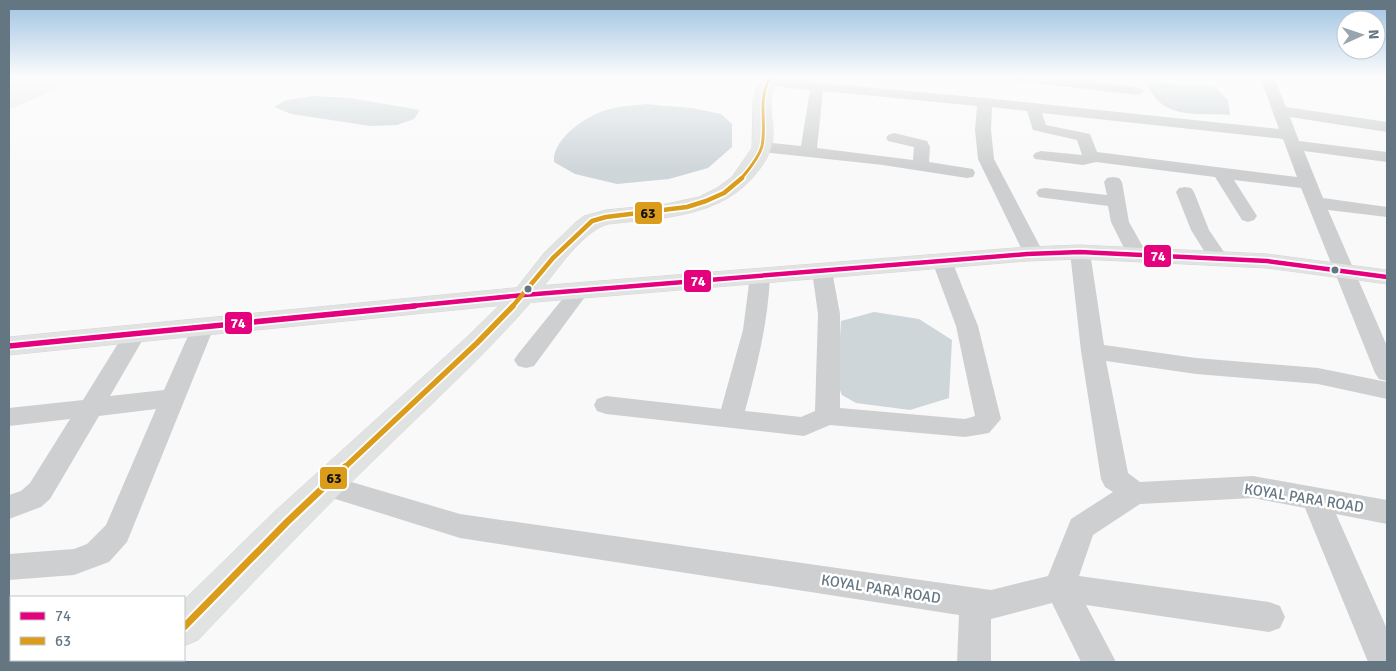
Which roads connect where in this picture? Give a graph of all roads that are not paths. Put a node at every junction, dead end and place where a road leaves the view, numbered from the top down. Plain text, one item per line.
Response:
1 (760, 108) edge
2 (814, 108) edge
3 (989, 108) edge
4 (1034, 108) edge
5 (1037, 108) edge
6 (1280, 111) joint
7 (1322, 118) junction
8 (1387, 127) edge
9 (894, 138) dead end
10 (1291, 140) junction
11 (762, 147) junction
12 (1339, 150) junction
13 (808, 152) junction
14 (1041, 156) dead end
15 (1090, 156) junction
16 (1387, 157) edge
17 (921, 166) junction
18 (967, 173) dead end
19 (1221, 173) junction
20 (1113, 182) dead end
21 (1308, 184) junction
22 (1186, 192) dead end
23 (1045, 193) dead end
24 (1117, 202) junction
25 (1316, 202) junction
26 (1387, 212) edge
27 (1248, 216) dead end
28 (1080, 252) junction
29 (1034, 254) junction
30 (1137, 254) junction
31 (1218, 258) junction
32 (942, 261) junction
33 (822, 271) junction
34 (1345, 271) junction
35 (760, 276) junction
36 (1387, 277) edge
37 (580, 290) junction
38 (524, 295) junction
39 (204, 327) junction
40 (135, 334) junction
41 (9, 346) edge
42 (1093, 351) junction
43 (526, 360) dead end
44 (1384, 360) edge
45 (1387, 390) edge
46 (173, 398) junction
47 (606, 405) dead end
48 (90, 408) junction
49 (827, 416) junction
50 (9, 417) edge
51 (731, 418) junction
52 (329, 483) junction
53 (1135, 493) junction
54 (1315, 499) junction
55 (9, 507) edge
56 (1387, 512) edge
57 (9, 567) edge
58 (1060, 587) junction
59 (975, 603) junction
60 (1270, 617) dead end
61 (185, 627) edge
62 (974, 662) edge
63 (1099, 662) edge
64 (1384, 662) edge

1 - 11 main road
2 - 13 street
3 - 29 street
4 - 15 street
5 - 10 street
6 - 7 street
6 - 10 street
7 - 8 street
7 - 12 street
9 - 17 street
10 - 12 street
10 - 21 street
11 - 13 street
11 - 38 main road
12 - 16 street
13 - 17 street
14 - 15 street
15 - 19 street
17 - 18 street
19 - 21 street
19 - 27 street
20 - 24 street
21 - 25 street
22 - 31 street
23 - 24 street
24 - 30 street
25 - 26 street
25 - 34 street
28 - 29 main road
28 - 30 main road
28 - 42 street
29 - 32 main road
30 - 31 main road
31 - 34 main road
32 - 33 main road
32 - 49 street
33 - 35 main road
33 - 49 street
34 - 36 main road
34 - 44 street
35 - 37 main road
35 - 51 street
37 - 38 main road
37 - 43 street
38 - 39 main road
38 - 52 main road
39 - 40 main road
39 - 46 street
40 - 41 main road
40 - 48 street
42 - 45 street
42 - 53 street
46 - 48 street
46 - 57 street
47 - 51 street
48 - 50 street
48 - 55 street
49 - 51 street
52 - 59 street, KOYAL PARA ROAD
52 - 61 main road
53 - 54 street, KOYAL PARA ROAD
53 - 58 street
54 - 56 street, KOYAL PARA ROAD
54 - 64 street
58 - 59 street, KOYAL PARA ROAD
58 - 60 street
58 - 63 street
59 - 62 street

